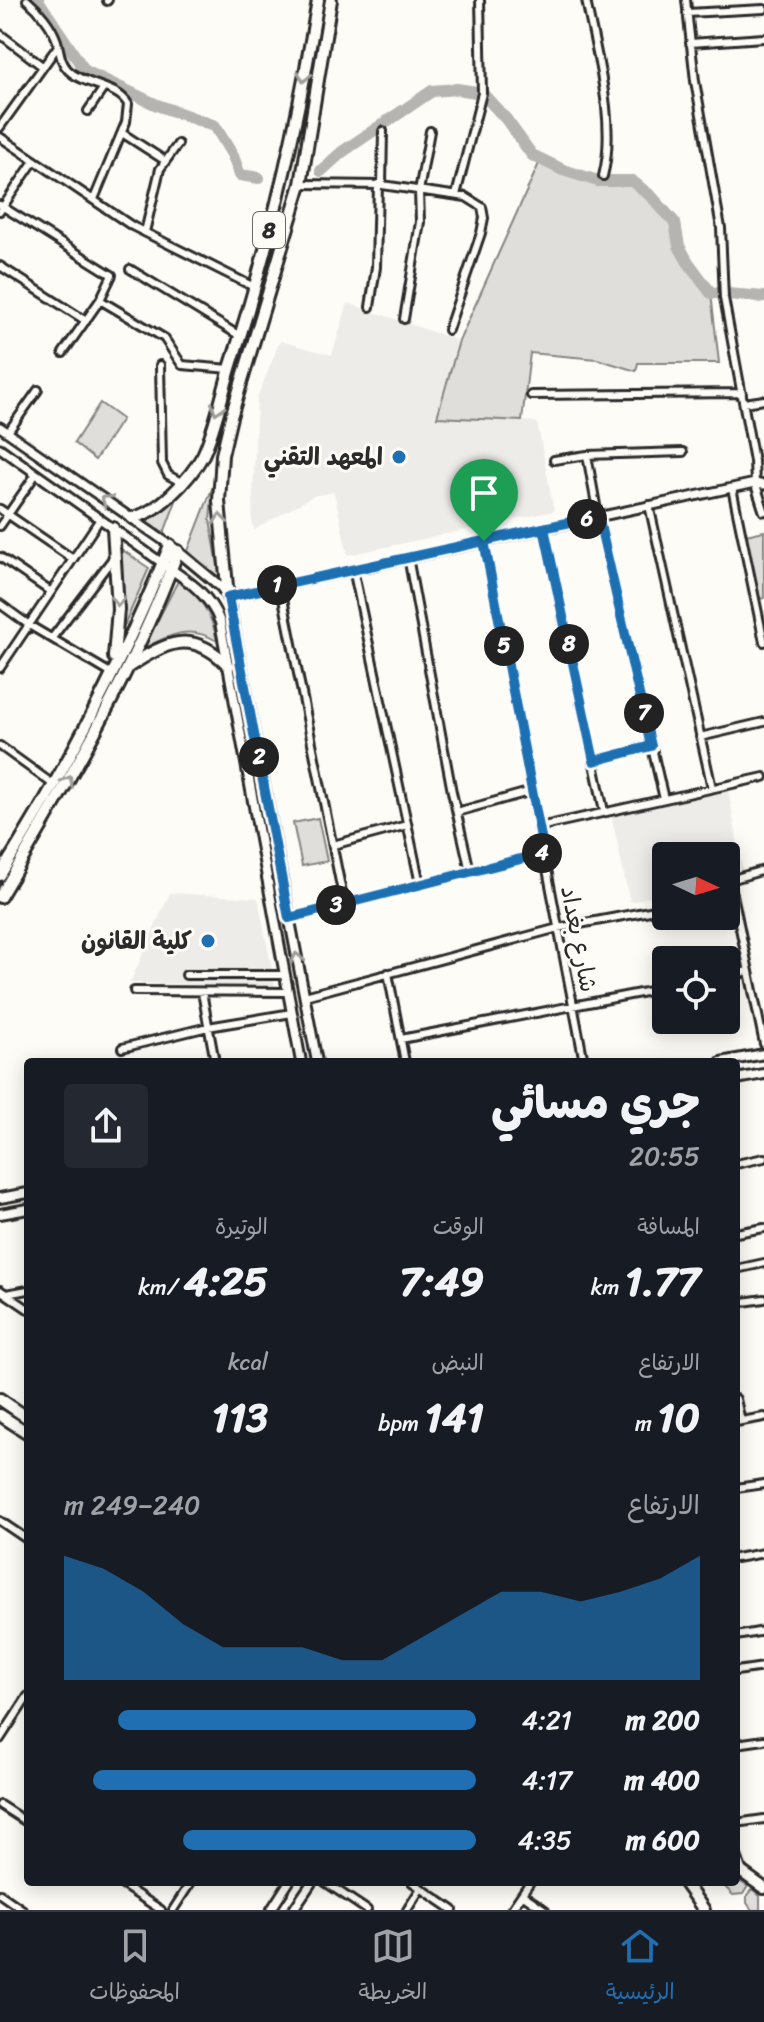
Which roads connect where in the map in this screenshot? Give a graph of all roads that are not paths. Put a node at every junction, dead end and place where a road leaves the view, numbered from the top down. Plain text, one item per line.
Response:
1 (27, 0) edge
2 (318, 0) edge
3 (331, 0) edge
4 (480, 0) edge
5 (586, 0) edge
6 (686, 0) edge
7 (764, 9) edge
8 (687, 13) junction
9 (0, 34) edge
10 (764, 38) edge
11 (690, 43) junction
12 (58, 46) junction
13 (42, 66) junction
14 (103, 89) junction
15 (88, 111) dead end
16 (0, 127) edge
17 (383, 131) dead end
18 (430, 131) dead end
19 (122, 133) junction
20 (0, 137) edge
21 (178, 144) dead end
22 (164, 160) junction
23 (34, 161) junction
24 (603, 176) dead end
25 (301, 184) junction
26 (380, 184) junction
27 (419, 191) junction
28 (456, 195) junction
29 (94, 199) junction
30 (1, 208) edge
31 (145, 232) junction
32 (0, 266) edge
33 (130, 269) dead end
34 (252, 293) junction
35 (100, 300) junction
36 (267, 304) junction
37 (370, 307) dead end
38 (404, 319) dead end
39 (86, 321) junction
40 (448, 330) dead end
41 (240, 336) junction
42 (63, 353) dead end
43 (160, 365) dead end
44 (230, 369) junction
45 (38, 390) dead end
46 (742, 393) junction
47 (531, 395) dead end
48 (762, 400) edge
49 (744, 403) junction
50 (763, 409) edge
51 (0, 427) edge
52 (8, 432) junction
53 (0, 448) edge
54 (683, 452) dead end
55 (587, 455) junction
56 (554, 460) dead end
57 (36, 474) junction
58 (181, 482) junction
59 (755, 483) junction
60 (764, 485) edge
61 (732, 488) junction
62 (649, 505) junction
63 (0, 509) edge
64 (764, 511) edge
65 (8, 514) junction
66 (598, 516) junction
67 (132, 518) junction
68 (100, 519) junction
69 (0, 526) edge
70 (113, 528) junction
71 (544, 528) junction
72 (484, 541) junction
73 (174, 548) junction
74 (116, 554) junction
75 (0, 557) edge
76 (408, 557) junction
77 (73, 559) junction
78 (167, 566) junction
79 (353, 569) junction
80 (280, 584) junction
81 (51, 592) junction
82 (228, 597) junction
83 (764, 602) edge
84 (0, 604) edge
85 (756, 604) junction
86 (29, 625) junction
87 (52, 638) junction
88 (764, 642) edge
89 (0, 649) edge
90 (9, 655) junction
91 (229, 666) junction
92 (0, 668) edge
93 (126, 668) junction
94 (112, 674) junction
95 (764, 722) edge
96 (700, 737) junction
97 (651, 746) junction
98 (3, 749) edge
99 (0, 760) edge
100 (594, 761) junction
101 (764, 777) edge
102 (54, 785) junction
103 (712, 788) junction
104 (532, 791) junction
105 (664, 799) junction
106 (604, 811) junction
107 (457, 812) junction
108 (407, 825) junction
109 (539, 827) junction
110 (274, 837) junction
111 (261, 839) junction
112 (333, 845) junction
113 (544, 853) junction
114 (764, 870) edge
115 (470, 871) junction
116 (0, 875) edge
117 (740, 877) edge
118 (420, 884) junction
119 (0, 897) edge
120 (344, 902) junction
121 (652, 911) edge
122 (289, 918) junction
123 (558, 928) junction
124 (739, 930) edge
125 (749, 971) junction
126 (388, 973) junction
127 (740, 973) edge
128 (186, 975) dead end
129 (285, 975) junction
130 (134, 991) dead end
131 (652, 991) edge
132 (202, 992) junction
133 (288, 992) junction
134 (305, 996) junction
135 (573, 1006) junction
136 (292, 1013) junction
137 (208, 1027) junction
138 (401, 1039) junction
139 (764, 1044) edge
140 (122, 1048) dead end
141 (764, 1054) edge
142 (214, 1058) edge
143 (300, 1058) edge
144 (316, 1058) edge
145 (404, 1058) edge
146 (583, 1058) edge
147 (740, 1058) edge
148 (764, 1074) edge
149 (740, 1078) edge
150 (764, 1158) edge
151 (740, 1163) edge
152 (24, 1194) edge
153 (0, 1198) edge
154 (24, 1210) edge
155 (0, 1214) edge
156 (764, 1228) edge
157 (740, 1232) edge
158 (764, 1263) edge
159 (740, 1268) edge
160 (24, 1290) edge
161 (3, 1292) edge
162 (764, 1299) edge
163 (740, 1302) edge
164 (24, 1306) edge
165 (0, 1399) edge
166 (0, 1415) edge
167 (24, 1415) edge
168 (764, 1417) edge
169 (740, 1421) edge
170 (24, 1430) edge
171 (764, 1484) edge
172 (740, 1487) edge
173 (0, 1521) edge
174 (24, 1537) edge
175 (764, 1553) edge
176 (740, 1557) edge
177 (764, 1631) edge
178 (740, 1635) edge
179 (764, 1667) edge
180 (740, 1670) edge
181 (24, 1702) edge
182 (0, 1739) edge
183 (764, 1740) edge
184 (740, 1743) edge
185 (0, 1805) edge
186 (764, 1819) edge
187 (24, 1820) edge
188 (740, 1822) edge
189 (740, 1871) edge
190 (124, 1886) edge
191 (188, 1886) edge
192 (287, 1886) edge
193 (309, 1886) edge
194 (331, 1886) edge
195 (418, 1886) edge
196 (527, 1886) edge
197 (685, 1886) edge
198 (421, 1888) junction
199 (764, 1888) edge
200 (0, 1894) edge
201 (522, 1894) junction
202 (700, 1908) edge
203 (276, 1909) edge
204 (23, 1910) edge
205 (161, 1910) edge
206 (173, 1910) edge
207 (293, 1910) edge
208 (367, 1910) edge
209 (407, 1910) edge
210 (453, 1910) edge
211 (511, 1910) edge
212 (545, 1910) edge

1 - 12 street
2 -> 34 highway, 8
3 - 25 highway, 8
4 - 28 street
5 - 24 street
6 - 8 street
7 - 8 street
8 - 11 street
9 - 13 street
10 - 11 street
11 - 46 street
12 - 13 street
12 - 14 street
13 - 16 street
14 - 15 street
14 - 19 street
17 - 26 street
18 - 27 street
19 - 22 street
19 - 29 street
20 - 23 street
21 - 22 street
22 - 31 street
23 - 29 street
23 - 30 street
25 - 26 street
25 - 36 highway, 8
26 - 27 street
26 - 37 street
27 - 28 street
27 - 38 street
28 - 40 street
29 - 31 street
30 - 35 street
31 - 34 street
32 - 39 street
33 - 41 street
34 - 36 highway
34 - 41 highway, 8
35 - 39 street
35 - 44 street
82 -> 36 highway, 8
39 - 42 street
41 - 44 highway, 8
43 - 58 street
44 -> 58 highway, 8
45 - 52 street
46 - 47 street
46 - 49 street
48 - 49 street
48 - 50 street
49 - 59 street
51 - 52 street
67 -> 52 street
53 - 57 street
54 - 55 street
55 - 56 street
55 - 66 street
57 - 65 street
57 - 68 street
58 - 67 highway
59 - 60 street
59 - 61 street
59 - 64 street
61 - 62 street
61 - 85 street
62 - 66 street
62 - 96 street
63 - 65 street
65 - 69 street
65 - 77 street
66 - 71 street
66 - 97 street
67 - 73 street
68 - 70 street
68 - 77 street
70 - 74 highway
70 - 78 street
71 - 72 street
71 - 100 street
72 - 76 street
72 - 104 street, شارع بغداد
73 - 78 highway
73 - 82 main road
74 - 87 street
74 -> 94 highway
75 - 81 street
76 - 79 street
76 - 107 street
77 - 81 street
78 - 91 main road
78 - 93 highway
78 - 94 highway
79 - 80 street
79 - 108 street
80 - 82 street
80 - 112 street
81 - 86 street
82 - 110 main road
83 - 85 street
84 - 86 street
85 - 88 street
86 - 87 street
86 - 90 street
87 - 94 street
89 - 90 street
90 - 92 street
91 - 93 highway
91 - 111 main road
119 -> 93 highway
94 - 102 highway
95 - 96 street
96 - 103 street
97 - 100 street
97 - 105 street
98 - 99 street
98 - 102 street
100 - 106 street
101 - 103 street
102 - 116 highway
103 - 105 street
104 - 107 street
104 - 109 street, شارع بغداد
105 - 106 street
106 - 109 street
107 - 115 street
108 - 112 street
108 - 118 street
109 - 113 street, شارع بغداد
110 - 111 main road
110 - 122 main road
111 - 129 main road
112 - 120 street
113 - 115 street
113 - 123 street, شارع بغداد
114 - 117 street
115 - 118 street
118 - 120 street
120 - 122 street
121 - 123 street
134 -> 122 main road
123 - 126 street
123 - 135 street, شارع بغداد
124 - 125 street
125 - 127 street
125 - 139 street
126 - 134 street
126 - 138 street
128 - 129 street
129 - 133 main road
130 - 132 street
131 - 135 street
132 - 133 street
132 - 137 street
133 - 136 main road
134 - 144 main road
135 - 138 street
135 - 146 street, شارع بغداد
136 - 137 street
136 - 143 main road
137 - 140 street
137 - 142 street
138 - 145 street
141 - 147 main road
148 - 149 main road
150 - 151 street
152 - 153 main road
154 - 155 main road
156 - 157 street
158 - 159 street
160 - 161 street
161 - 164 street
162 - 163 street
165 - 167 highway
166 - 170 highway
168 - 169 street
171 - 172 street
173 - 174 street
175 - 176 street
177 - 178 street
179 - 180 street
181 - 182 street
183 - 184 street
185 - 187 street
186 - 188 street
189 - 199 highway
190 - 205 street
191 - 206 street
192 - 203 street
193 - 207 street
194 - 208 street
195 - 198 street
196 - 201 street
197 - 202 highway
198 - 209 street
198 - 210 street
200 - 204 street
201 - 211 street
201 - 212 street

